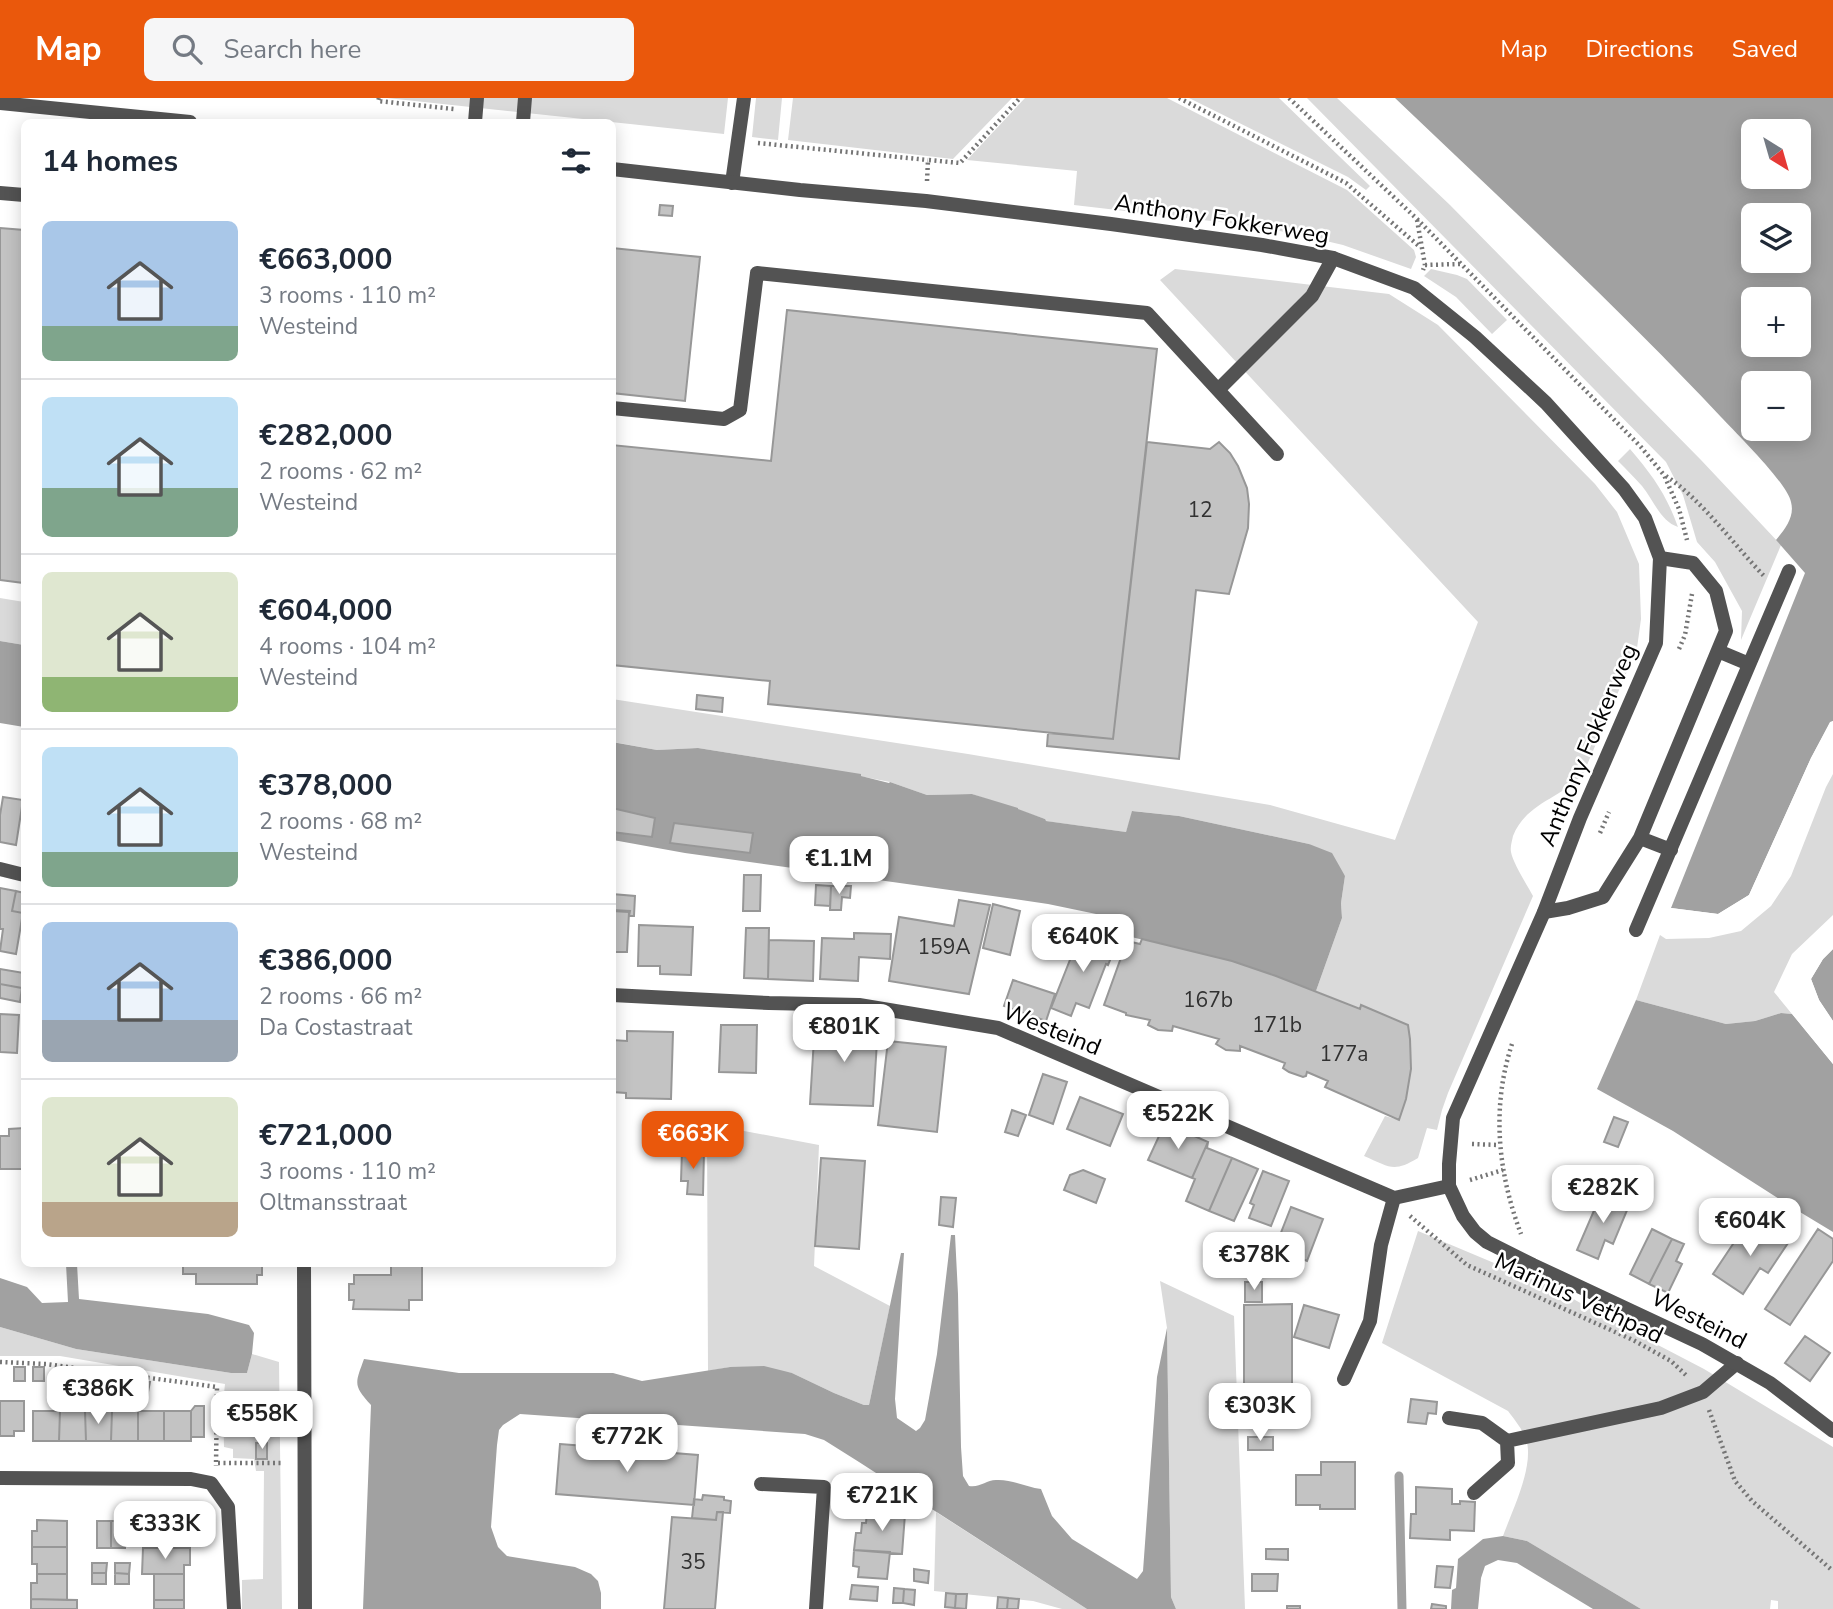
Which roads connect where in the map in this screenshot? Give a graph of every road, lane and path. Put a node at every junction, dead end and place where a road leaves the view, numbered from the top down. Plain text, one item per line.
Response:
1 (525, 98) edge
2 (744, 98) edge
3 (1020, 98) edge
4 (1179, 98) edge
5 (1289, 98) edge
6 (379, 100) edge
7 (0, 103) edge
8 (476, 110) edge
9 (160, 119) edge
10 (523, 119) edge
11 (738, 141) junction
12 (928, 160) junction
13 (616, 169) edge
14 (732, 183) junction
15 (0, 193) edge
16 (21, 195) edge
17 (926, 201) junction
18 (1417, 219) junction
19 (1420, 247) junction
20 (1333, 258) junction
21 (1461, 264) junction
22 (1425, 265) junction
23 (1414, 288) junction
24 (1218, 390) junction
25 (616, 408) edge
26 (1277, 454) dead end
27 (1664, 475) junction
28 (1660, 558) junction
29 (1693, 563) junction
30 (1789, 571) dead end
31 (1763, 575) dead end
32 (1718, 651) junction
33 (1674, 659) dead end
34 (1749, 664) junction
35 (1611, 808) dead end
36 (1600, 833) dead end
37 (1640, 838) junction
38 (1671, 850) junction
39 (0, 869) edge
40 (21, 874) edge
41 (1544, 912) junction
42 (1636, 930) dead end
43 (616, 995) edge
44 (1516, 1035) dead end
45 (1503, 1170) junction
46 (1449, 1186) junction
47 (1394, 1198) junction
48 (1533, 1265) junction
49 (304, 1267) edge
50 (0, 1362) edge
51 (1737, 1363) junction
52 (1344, 1380) dead end
53 (1703, 1392) junction
54 (1449, 1418) dead end
55 (1833, 1431) edge
56 (1507, 1441) junction
57 (217, 1463) junction
58 (305, 1463) junction
59 (0, 1478) edge
60 (211, 1483) junction
61 (761, 1485) dead end
62 (1474, 1493) dead end
63 (1833, 1571) edge
64 (234, 1609) edge
65 (305, 1609) edge
66 (816, 1609) edge

1 - 10 street
2 - 11 street
3 - 12 path
4 - 19 path
5 - 18 path, Anthony Fokkerweg
6 - 8 path
7 - 9 street
11 - 12 path
11 - 14 street
12 - 17 path
13 - 14 street, Anthony Fokkerweg
14 - 17 street, Anthony Fokkerweg
15 - 16 street
17 - 20 street, Anthony Fokkerweg
18 - 19 path
18 - 21 path, Anthony Fokkerweg
19 - 22 path
20 - 23 street, Anthony Fokkerweg
20 - 24 street
21 - 22 path
21 - 27 path, Anthony Fokkerweg
22 - 23 path
23 - 28 street, Anthony Fokkerweg
24 - 25 street
24 - 26 street
27 - 29 path, Anthony Fokkerweg
27 - 31 path
28 - 29 street
28 - 41 street, Anthony Fokkerweg
29 - 32 street
29 - 33 path, Anthony Fokkerweg
30 - 34 street
32 - 34 street
32 - 37 street
34 - 38 street
35 - 36 path, Anthony Fokkerweg
37 - 38 street
37 - 41 street
38 - 42 street
39 - 40 street
41 - 46 street, Anthony Fokkerweg
43 - 47 street, Westeind
44 - 45 path
45 - 46 path
45 - 48 path
46 - 47 street
46 - 48 street, Westeind
47 - 52 street
47 - 53 path, Marinus Vethpad
48 - 51 street, Westeind
49 - 58 street
50 - 57 path
51 - 53 street
51 - 55 street, Westeind
53 - 56 street
53 - 63 path, Marinus Vethpad
54 - 56 street
56 - 62 street
57 - 58 path
57 - 60 path
58 - 65 street
59 - 60 street
60 - 64 street
61 - 66 street

